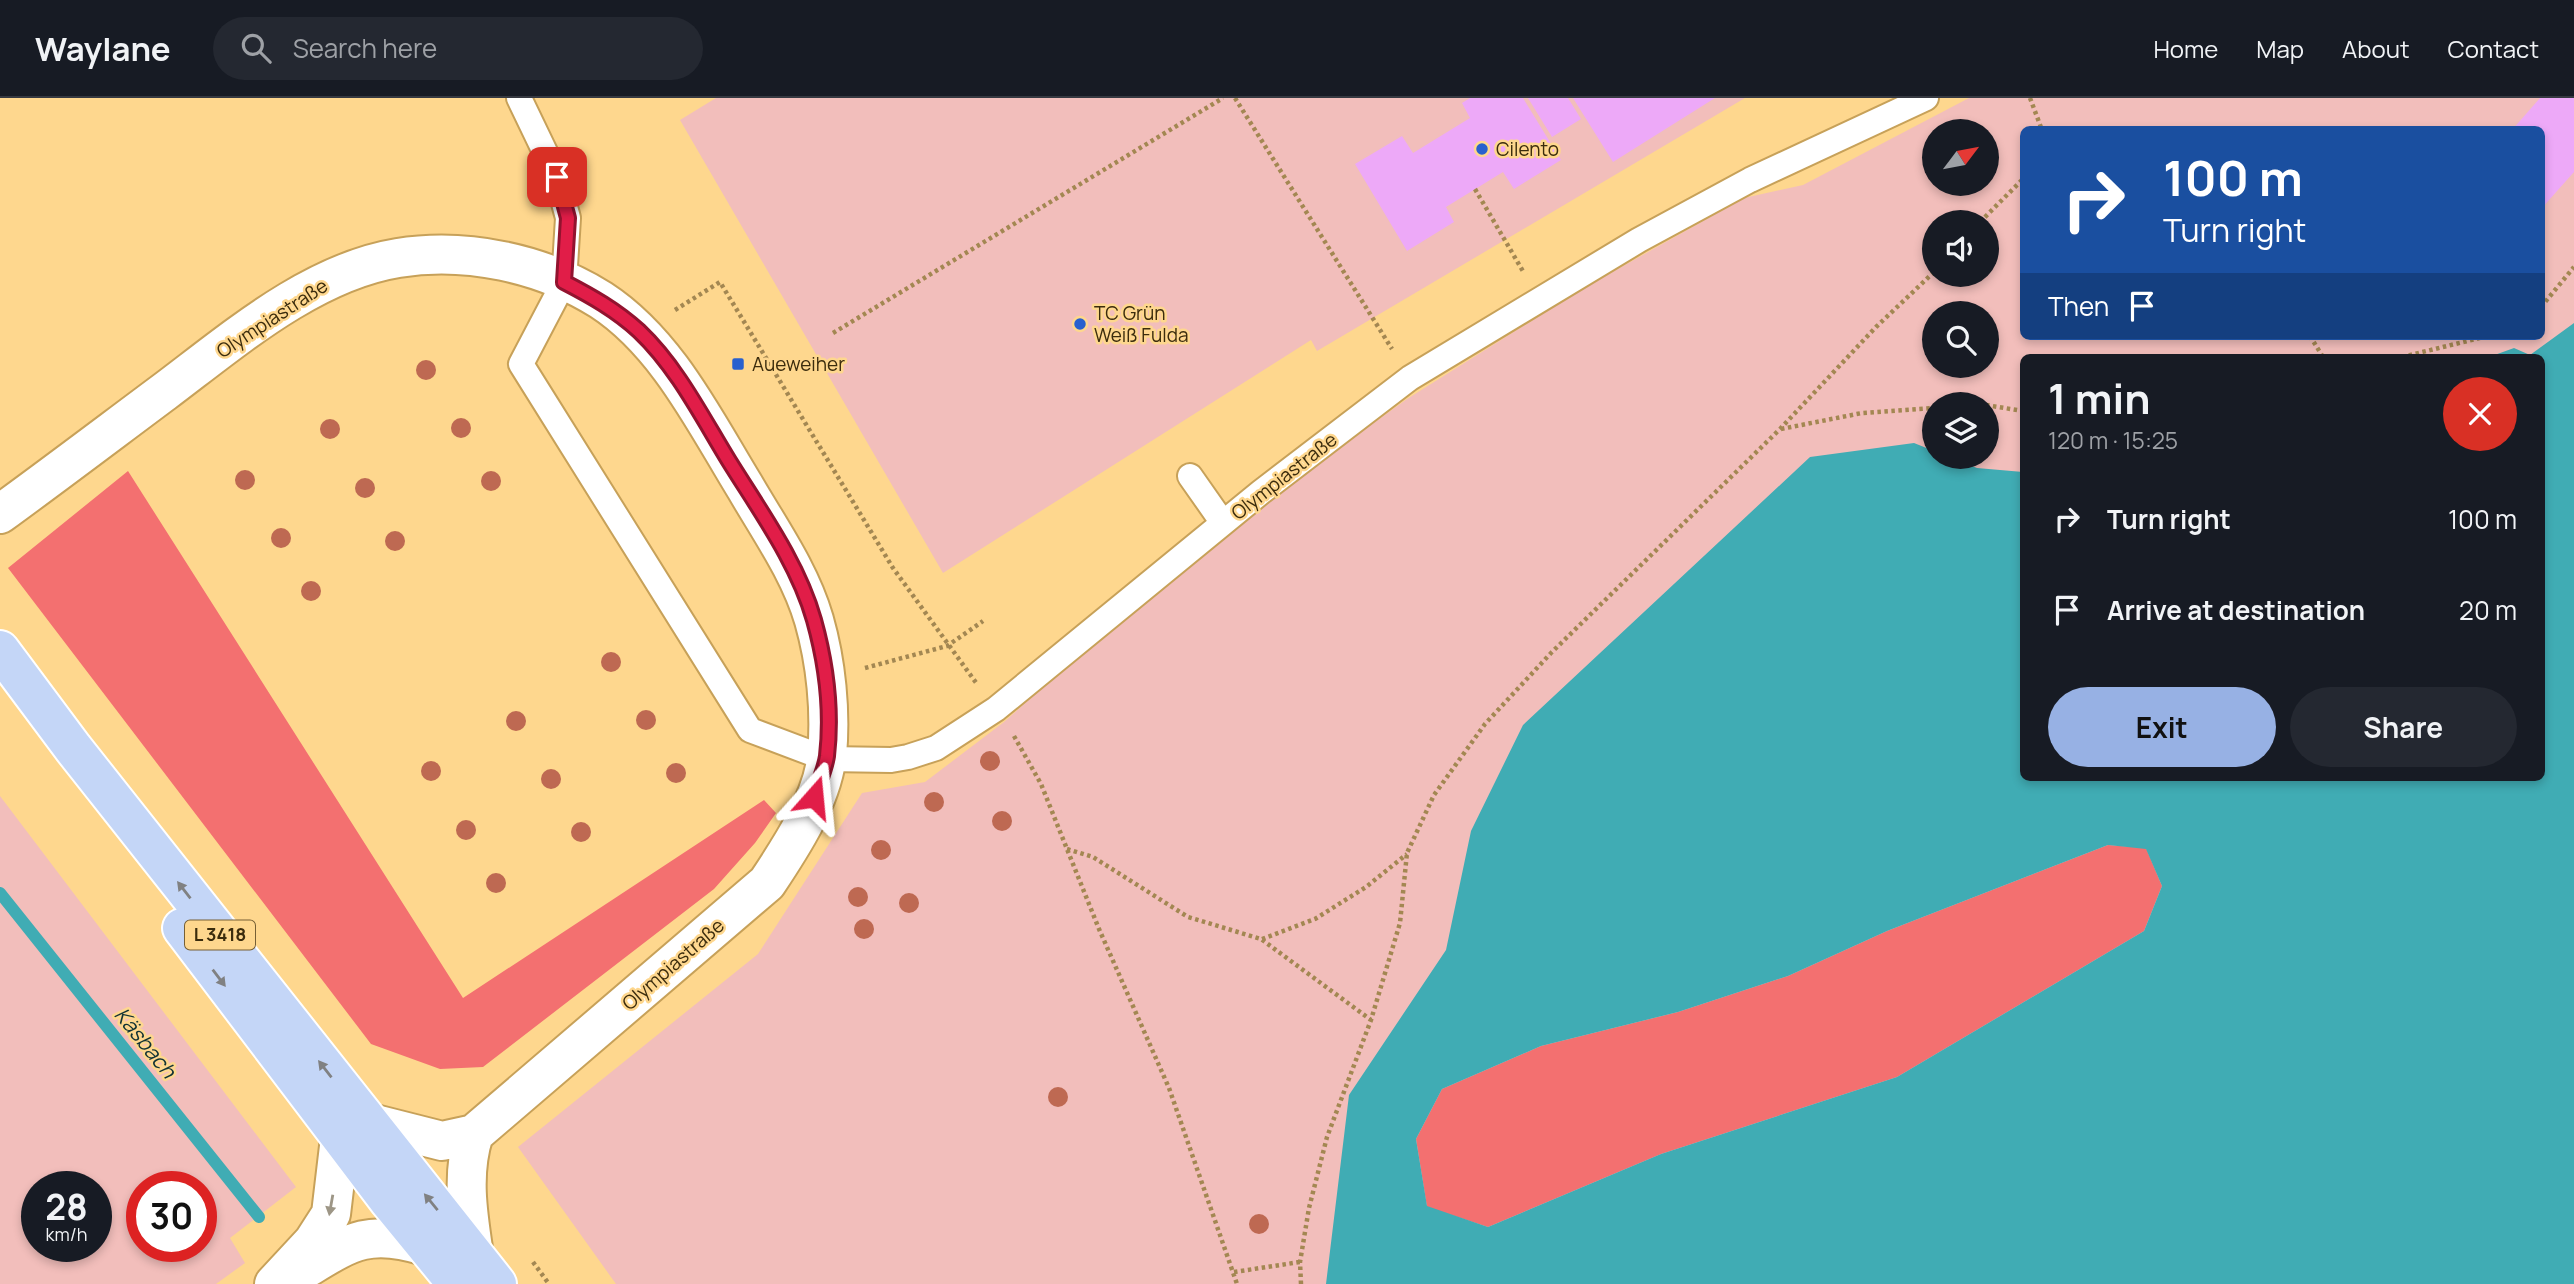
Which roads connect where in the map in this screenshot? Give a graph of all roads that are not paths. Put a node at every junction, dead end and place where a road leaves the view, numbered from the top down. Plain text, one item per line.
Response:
1 (519, 98) edge
2 (1926, 98) edge
3 (564, 282) junction
4 (1190, 476) dead end
5 (0, 514) edge
6 (1223, 523) junction
7 (0, 650) edge
8 (0, 690) edge
9 (66, 758) junction
10 (827, 759) junction
11 (354, 1130) junction
12 (474, 1135) junction
13 (425, 1246) junction
14 (476, 1274) edge
15 (274, 1284) edge
16 (280, 1284) edge

1 - 3 lane
2 - 6 lane, Olympiastraße
3 - 5 street, Olympiastraße
3 - 10 street, Olympiastraße
3 - 10 lane
4 - 6 lane
6 - 10 lane, Olympiastraße
7 - 9 main road, L 3418
8 - 9 main road, L 3418
9 - 11 main road, L 3418
10 - 12 street, Olympiastraße
11 - 12 street
11 - 13 main road, L 3418
14 -> 11 main road, L 3418
11 -> 15 street
12 - 14 street
13 - 14 main road, L 3418
13 - 16 street

